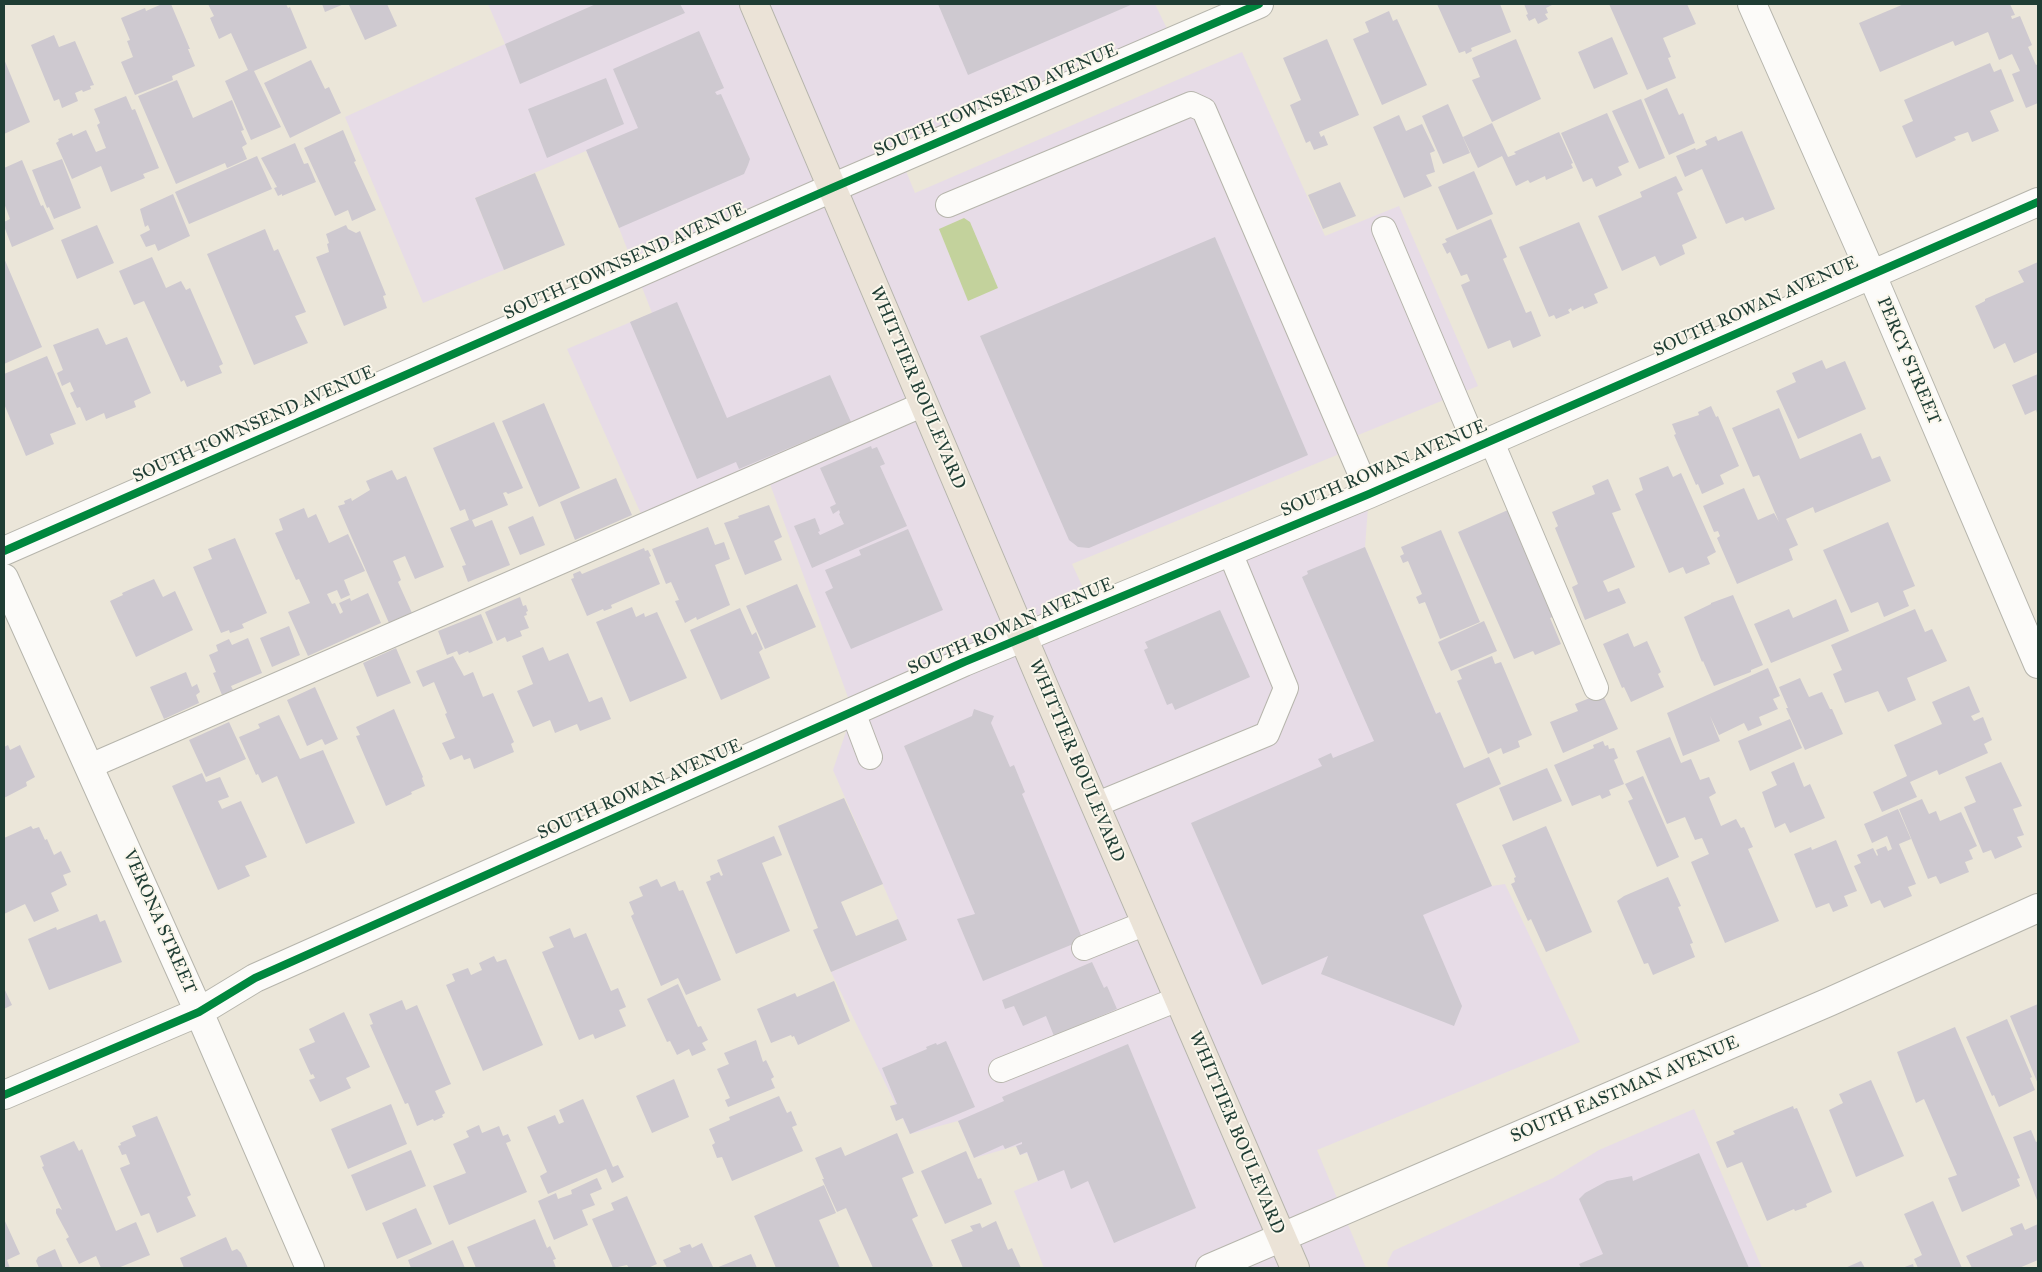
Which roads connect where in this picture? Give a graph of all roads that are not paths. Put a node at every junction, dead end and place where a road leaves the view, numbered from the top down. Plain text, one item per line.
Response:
1 (754, 4) edge
2 (1260, 4) edge
3 (1752, 4) edge
4 (832, 188) junction
5 (2038, 202) edge
6 (948, 205) dead end
7 (1384, 229) dead end
8 (1871, 273) junction
9 (924, 404) junction
10 (1484, 443) junction
11 (1369, 494) junction
12 (1229, 550) junction
13 (4, 551) edge
14 (4, 578) edge
15 (1022, 637) junction
16 (2038, 664) edge
17 (1596, 688) dead end
18 (853, 712) junction
19 (870, 757) dead end
20 (88, 767) junction
21 (1095, 805) junction
22 (2038, 908) edge
23 (1146, 923) junction
24 (1084, 948) dead end
25 (1178, 999) junction
26 (199, 1012) junction
27 (1001, 1070) dead end
28 (4, 1095) edge
29 (1281, 1237) junction
30 (310, 1268) edge
31 (1210, 1268) edge
32 (1295, 1268) edge

1 - 4 main road, WHITTIER BOULEVARD
2 - 4 street, SOUTH TOWNSEND AVENUE
3 - 8 street, PERCY STREET
4 - 9 main road, WHITTIER BOULEVARD
4 - 13 street, SOUTH TOWNSEND AVENUE
5 - 8 street, SOUTH ROWAN AVENUE
6 - 11 lane
7 - 10 lane
8 - 10 street, SOUTH ROWAN AVENUE
8 - 16 street, PERCY STREET
9 - 15 main road, WHITTIER BOULEVARD
9 - 20 lane
10 - 11 street, SOUTH ROWAN AVENUE
10 - 17 lane
11 - 12 street, SOUTH ROWAN AVENUE
12 - 15 street, SOUTH ROWAN AVENUE
12 - 21 lane
14 - 20 street, VERONA STREET
15 - 18 street, SOUTH ROWAN AVENUE
15 - 21 main road, WHITTIER BOULEVARD
18 - 19 lane
18 - 26 street, SOUTH ROWAN AVENUE
20 - 26 street, VERONA STREET
21 - 23 main road, WHITTIER BOULEVARD
22 - 29 street, SOUTH EASTMAN AVENUE
23 - 24 lane
23 - 25 main road, WHITTIER BOULEVARD
25 - 27 lane
25 - 29 main road, WHITTIER BOULEVARD
26 - 28 street, SOUTH ROWAN AVENUE
26 - 30 street, VERONA STREET
29 - 31 street, SOUTH EASTMAN AVENUE
29 - 32 main road, WHITTIER BOULEVARD

